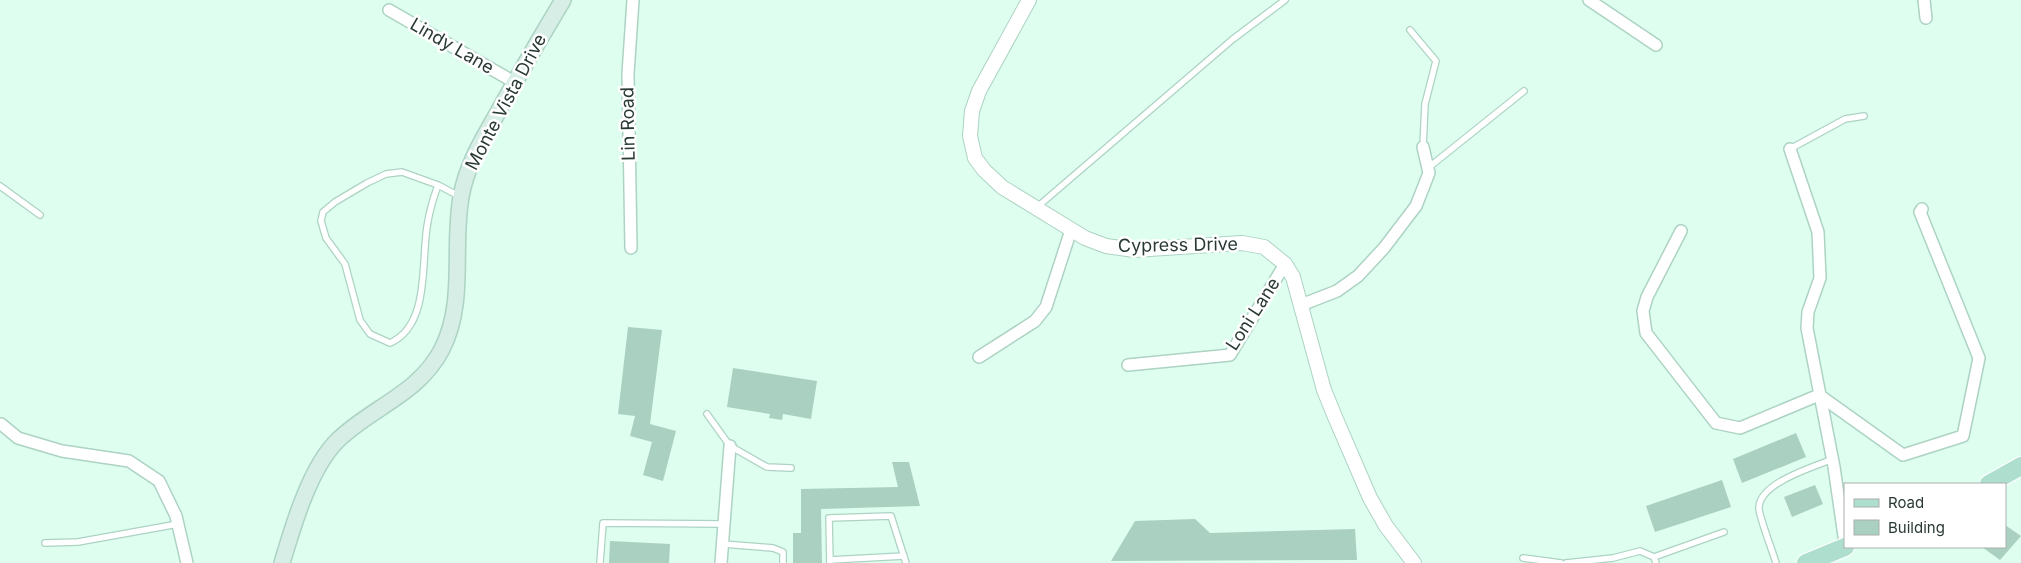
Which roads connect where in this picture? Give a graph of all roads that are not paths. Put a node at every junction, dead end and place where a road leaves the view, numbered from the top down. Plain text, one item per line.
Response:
1 (563, 0) edge
2 (633, 0) edge
3 (1028, 0) edge
4 (1285, 0) edge
5 (1589, 0) edge
6 (1924, 0) edge
7 (389, 10) dead end
8 (1926, 18) dead end
9 (1410, 30) dead end
10 (1656, 45) dead end
11 (514, 82) junction
12 (1524, 91) dead end
13 (1864, 116) dead end
14 (1423, 147) joint
15 (1790, 149) joint
16 (1428, 168) junction
17 (438, 185) junction
18 (0, 186) edge
19 (461, 197) junction
20 (1036, 208) junction
21 (1922, 209) dead end
22 (40, 215) dead end
23 (1071, 230) junction
24 (1681, 231) dead end
25 (631, 248) dead end
26 (1285, 264) junction
27 (1301, 305) junction
28 (978, 357) dead end
29 (1128, 365) dead end
30 (1820, 395) junction
31 (707, 414) dead end
32 (1, 424) edge
33 (730, 446) junction
34 (1833, 459) junction
35 (2021, 466) edge
36 (791, 468) dead end
37 (1991, 483) edge
38 (178, 524) junction
39 (724, 524) junction
40 (1724, 532) dead end
41 (1844, 538) edge
42 (45, 543) dead end
43 (722, 544) junction
44 (1844, 545) edge
45 (1523, 558) dead end
46 (905, 560) edge
47 (1655, 560) edge
48 (830, 562) edge
49 (187, 563) edge
50 (282, 563) edge
51 (600, 563) edge
52 (721, 563) edge
53 (783, 563) edge
54 (1414, 563) edge
55 (1561, 563) edge
56 (1566, 563) edge
57 (1776, 563) edge
58 (1806, 563) edge

1 - 11 main road, Monte Vista Drive
2 - 25 street, Lin Road
3 - 20 street, Cypress Drive
4 - 20 lane
5 - 10 street
6 - 8 street
7 - 11 street, Lindy Lane
9 - 14 lane
11 - 19 main road, Monte Vista Drive
12 - 16 lane
13 - 15 lane
14 - 16 street
15 - 30 street
16 - 27 street
17 - 17 lane
17 - 19 lane
18 - 22 lane
19 - 50 main road, Monte Vista Drive
20 - 23 street, Cypress Drive
21 - 30 street
23 - 26 street, Cypress Drive
23 - 28 street
24 - 30 street
26 - 27 street, Cypress Drive
26 - 29 street, Loni Lane
27 - 54 street, Cypress Drive
30 - 34 street
31 - 33 lane
32 - 38 street
33 - 36 lane
33 - 39 street
34 - 41 street
34 - 57 lane
35 - 37 main road
38 - 42 lane
38 - 49 street
39 - 43 street
39 - 51 lane
40 - 47 lane
43 - 52 street
43 - 53 lane
44 - 58 main road
45 - 55 lane
46 - 48 lane
46 - 48 lane
47 - 56 lane

